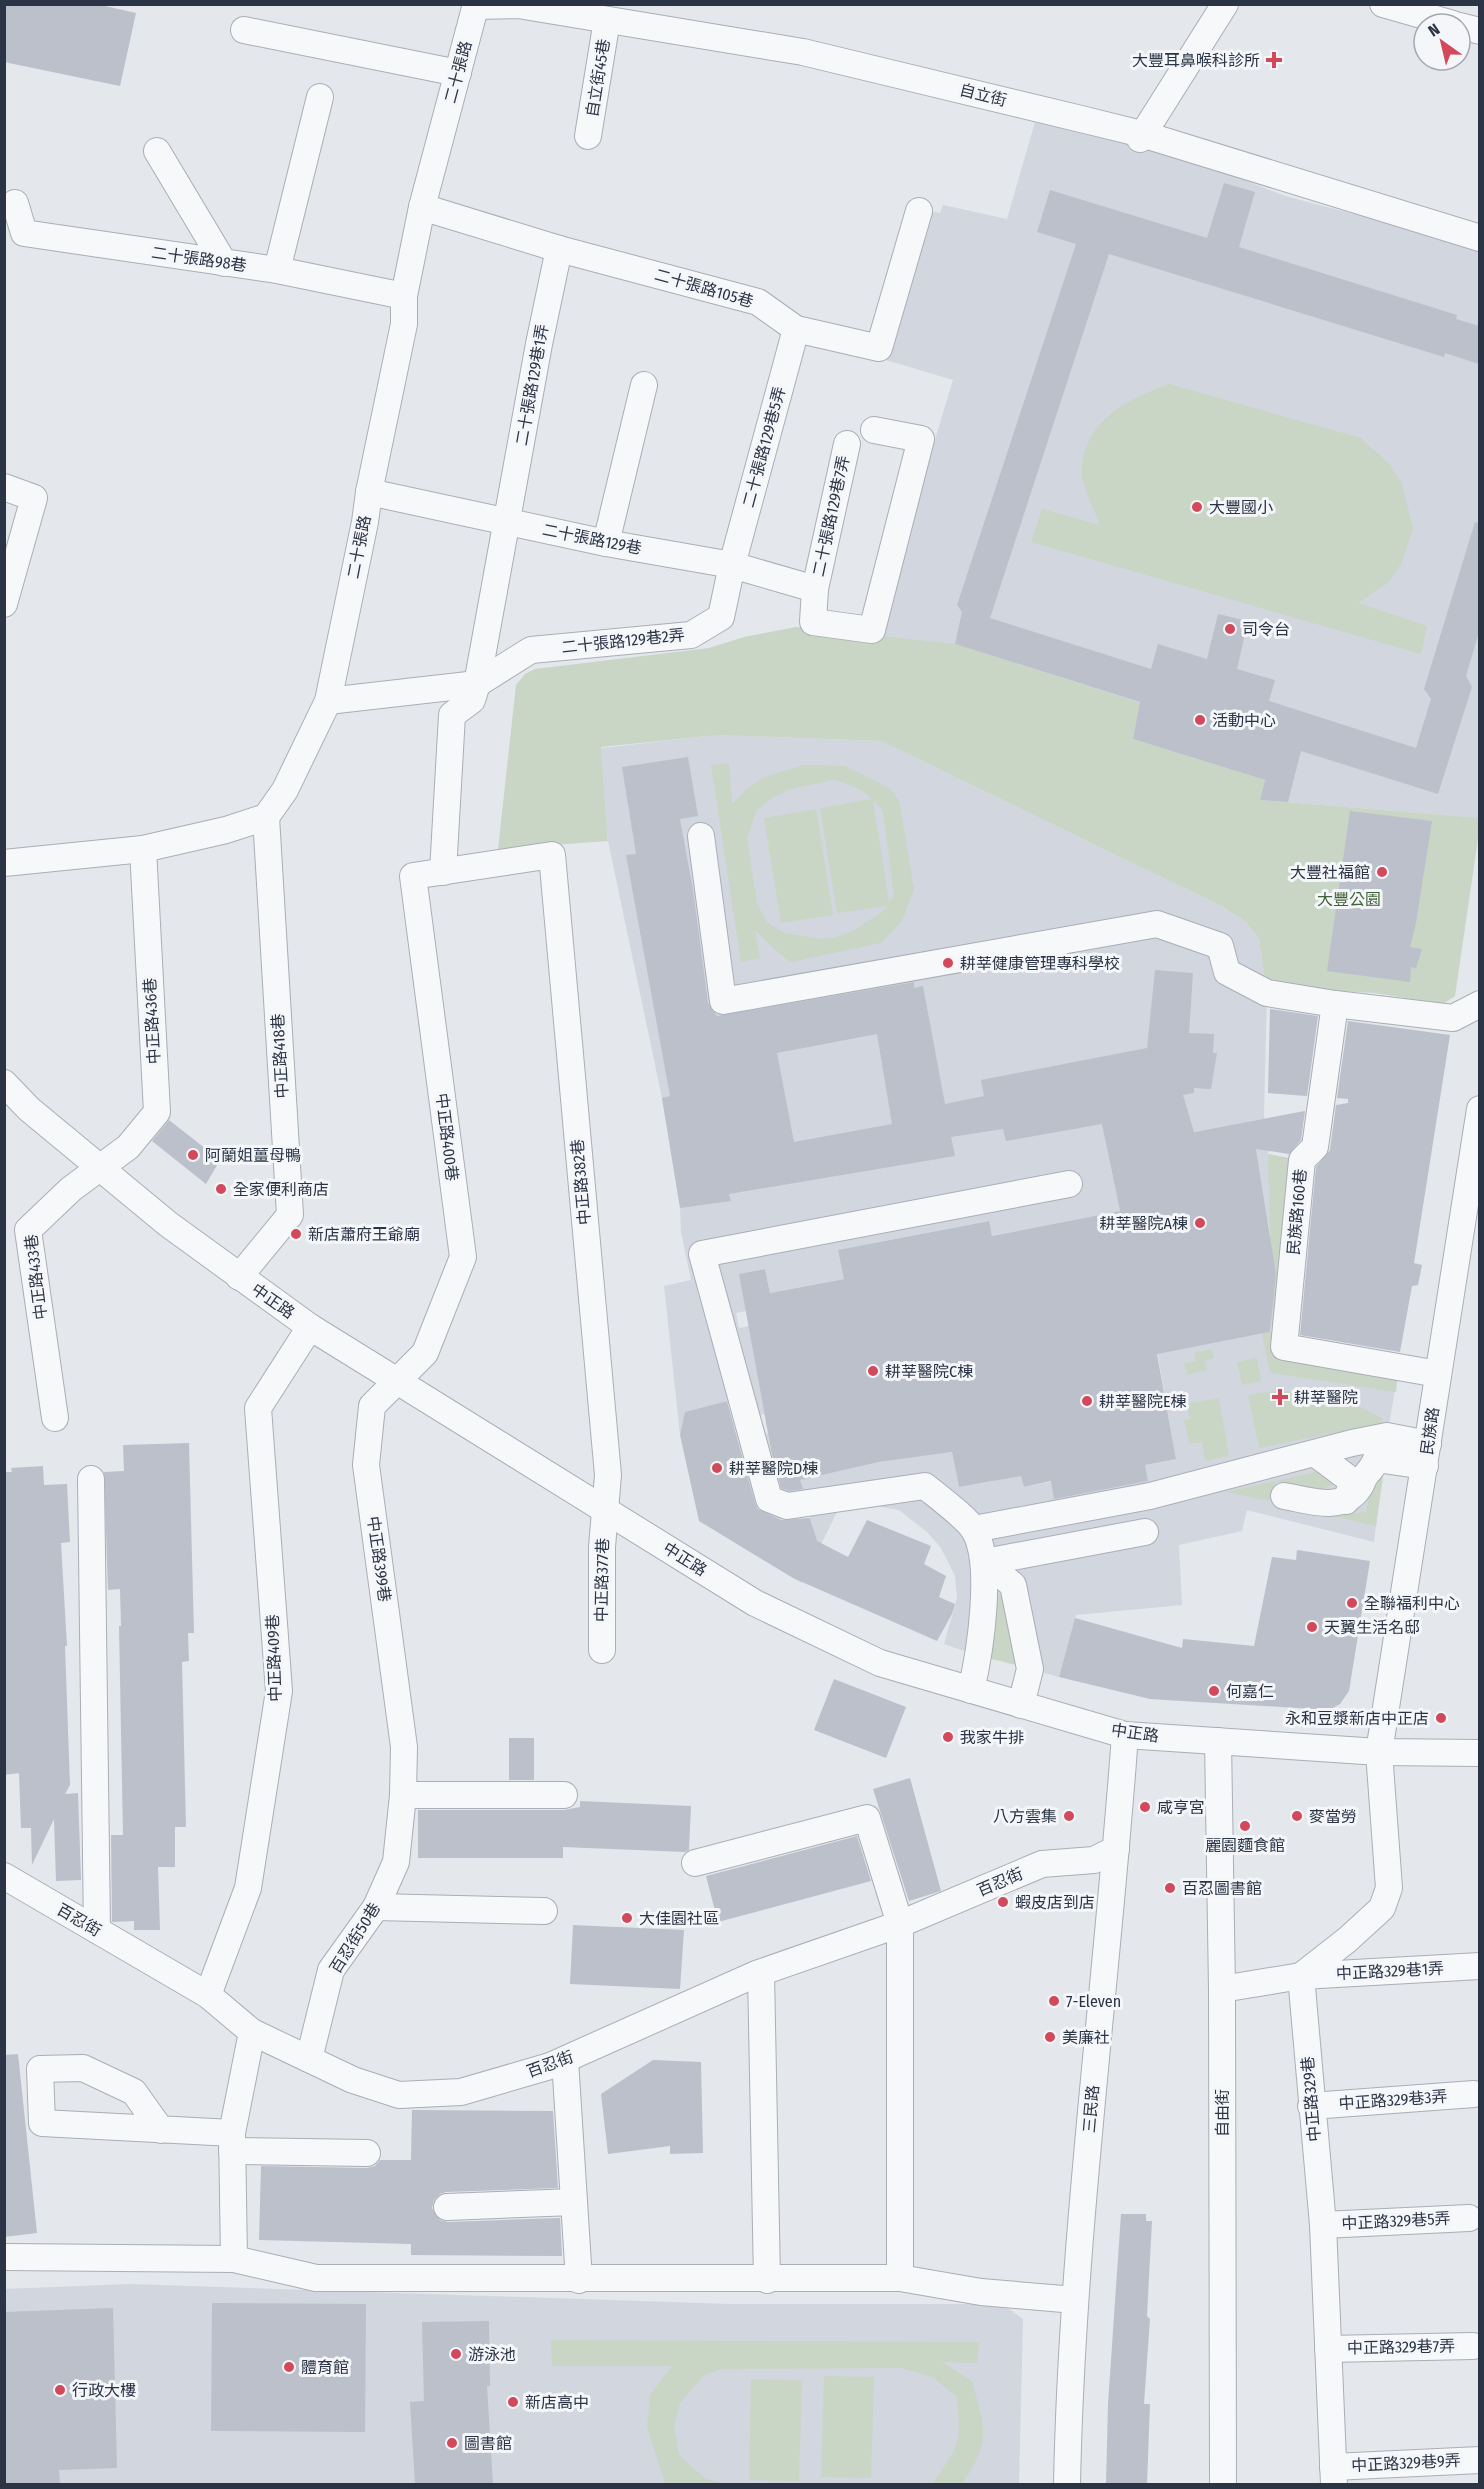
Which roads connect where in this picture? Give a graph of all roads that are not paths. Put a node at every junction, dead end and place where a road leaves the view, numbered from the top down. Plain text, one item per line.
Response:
1 (1225, 4) edge
2 (1383, 4) edge
3 (476, 5) edge
4 (1412, 12) edge
5 (607, 20) junction
6 (244, 30) dead end
7 (458, 72) junction
8 (320, 98) dead end
9 (588, 136) dead end
10 (1141, 136) junction
11 (157, 151) dead end
12 (15, 203) dead end
13 (422, 207) junction
14 (919, 211) dead end
15 (1479, 238) edge
16 (559, 249) junction
17 (224, 263) junction
18 (277, 270) junction
19 (404, 296) junction
20 (796, 329) junction
21 (644, 385) dead end
22 (874, 430) dead end
23 (847, 444) dead end
24 (4, 487) edge
25 (369, 492) junction
26 (507, 522) junction
27 (606, 543) junction
28 (732, 564) junction
29 (815, 589) junction
30 (4, 604) edge
31 (477, 684) junction
32 (328, 701) junction
33 (266, 817) junction
34 (701, 836) dead end
35 (143, 849) junction
36 (4, 863) edge
37 (443, 872) junction
38 (1335, 1004) junction
39 (1479, 1004) edge
40 (4, 1083) edge
41 (1479, 1109) edge
42 (99, 1168) junction
43 (1069, 1184) dead end
44 (239, 1277) junction
45 (310, 1327) junction
46 (1438, 1374) junction
47 (397, 1381) junction
48 (55, 1418) dead end
49 (1316, 1454) junction
50 (1426, 1455) junction
51 (91, 1479) dead end
52 (1284, 1496) dead end
53 (1346, 1501) junction
54 (605, 1509) junction
55 (974, 1529) junction
56 (1145, 1532) dead end
57 (985, 1562) junction
58 (602, 1650) dead end
59 (970, 1690) junction
60 (1021, 1705) junction
61 (1125, 1735) junction
62 (1218, 1741) junction
63 (405, 1747) joint
64 (1378, 1752) junction
65 (1479, 1753) edge
66 (404, 1795) junction
67 (564, 1795) dead end
68 (1116, 1849) junction
69 (695, 1863) dead end
70 (4, 1876) edge
71 (376, 1907) junction
72 (544, 1911) dead end
73 (900, 1924) junction
74 (97, 1930) junction
75 (1479, 1966) edge
76 (760, 1972) junction
77 (1301, 1976) junction
78 (1222, 1989) junction
79 (208, 1995) junction
80 (252, 2032) junction
81 (309, 2059) junction
82 (565, 2060) junction
83 (1474, 2094) dead end
84 (1311, 2106) junction
85 (161, 2130) dead end
86 (232, 2142) junction
87 (367, 2153) dead end
88 (574, 2202) junction
89 (447, 2206) dead end
90 (1469, 2218) dead end
91 (1323, 2225) junction
92 (4, 2257) edge
93 (234, 2259) junction
94 (900, 2278) junction
95 (579, 2280) junction
96 (767, 2280) junction
97 (1075, 2300) junction
98 (1473, 2346) dead end
99 (1328, 2349) junction
100 (1479, 2460) edge
101 (1334, 2476) edge
102 (1066, 2484) edge
103 (1223, 2484) edge

1 - 10 street
2 - 4 street
3 - 5 street, 自立街
3 - 7 street, 二十張路
5 - 9 street, 自立街45巷
5 - 10 street, 自立街
6 - 7 street
7 - 13 street, 二十張路
8 - 18 street
10 - 15 street, 自立街
11 - 17 street
12 - 17 street, 二十張路98巷
13 - 16 street, 二十張路105巷
13 - 19 street, 二十張路
14 - 20 street, 二十張路105巷
16 - 20 street, 二十張路105巷
16 - 26 street, 二十張路129巷1弄
17 - 18 street, 二十張路98巷
18 - 19 street, 二十張路98巷
19 - 25 street, 二十張路
20 - 28 street, 二十張路129巷5弄
21 - 27 street
22 - 29 street, 二十張路129巷7弄
23 - 29 street, 二十張路129巷7弄
24 - 30 street
25 - 26 street, 二十張路129巷
25 - 32 street, 二十張路
26 - 27 street, 二十張路129巷
26 - 31 street
27 - 28 street, 二十張路129巷
28 - 29 street, 二十張路129巷
28 - 31 street, 二十張路129巷2弄
31 - 32 street, 二十張路129巷2弄
31 - 37 street
32 - 33 street, 二十張路
33 - 35 street
33 - 44 street, 中正路418巷
34 - 38 street
35 - 36 street
35 - 42 street, 中正路436巷
37 - 47 street, 中正路400巷
37 - 54 street, 中正路382巷
38 - 39 street
38 - 46 street, 民族路160巷
40 - 42 street, 中正路
41 - 46 street, 民族路
42 - 44 street, 中正路
42 - 48 street, 中正路433巷
43 - 55 street
44 - 45 street, 中正路
45 - 47 street, 中正路
45 - 79 street, 中正路409巷
46 - 50 street, 民族路
47 - 54 street, 中正路
47 - 63 street, 中正路399巷
49 - 50 street
49 - 53 street
49 - 55 street
50 - 53 street
50 - 64 street, 民族路
51 - 74 street
52 - 53 street
54 - 58 street, 中正路377巷
54 - 59 street, 中正路
55 - 57 street
56 - 57 street
57 - 59 street
57 - 60 street
59 - 60 street, 中正路
60 - 61 street, 中正路
61 - 62 street, 中正路
61 - 68 street, 三民路
62 - 64 street, 中正路
62 - 78 street, 自由街
63 - 66 street, 百忍街50巷
64 - 65 street, 中正路
64 - 77 street
66 - 67 street
66 - 71 street, 百忍街50巷
68 - 73 street, 百忍街
68 - 97 street, 三民路
69 - 73 street
70 - 74 street, 百忍街
71 - 72 street
71 - 81 street, 百忍街50巷
73 - 76 street, 百忍街
73 - 94 street
74 - 79 street, 百忍街
75 - 77 street, 中正路329巷1弄
76 - 82 street, 百忍街
76 - 96 street
77 - 78 street, 中正路329巷1弄
77 - 84 street, 中正路329巷
78 - 103 street, 自由街
79 - 80 street, 百忍街
80 - 81 street, 百忍街
80 - 86 street
81 - 82 street, 百忍街
82 - 88 street
83 - 84 street, 中正路329巷3弄
84 - 91 street, 中正路329巷
85 - 86 street
86 - 87 street
86 - 93 street
88 - 89 street
88 - 95 street
90 - 91 street, 中正路329巷5弄
91 - 99 street, 中正路329巷
92 - 93 street
93 - 95 street
94 - 96 street
94 - 97 street
95 - 96 street
97 - 102 street, 三民路
98 - 99 street, 中正路329巷7弄
99 - 101 street, 中正路329巷
100 - 101 street, 中正路329巷9弄

